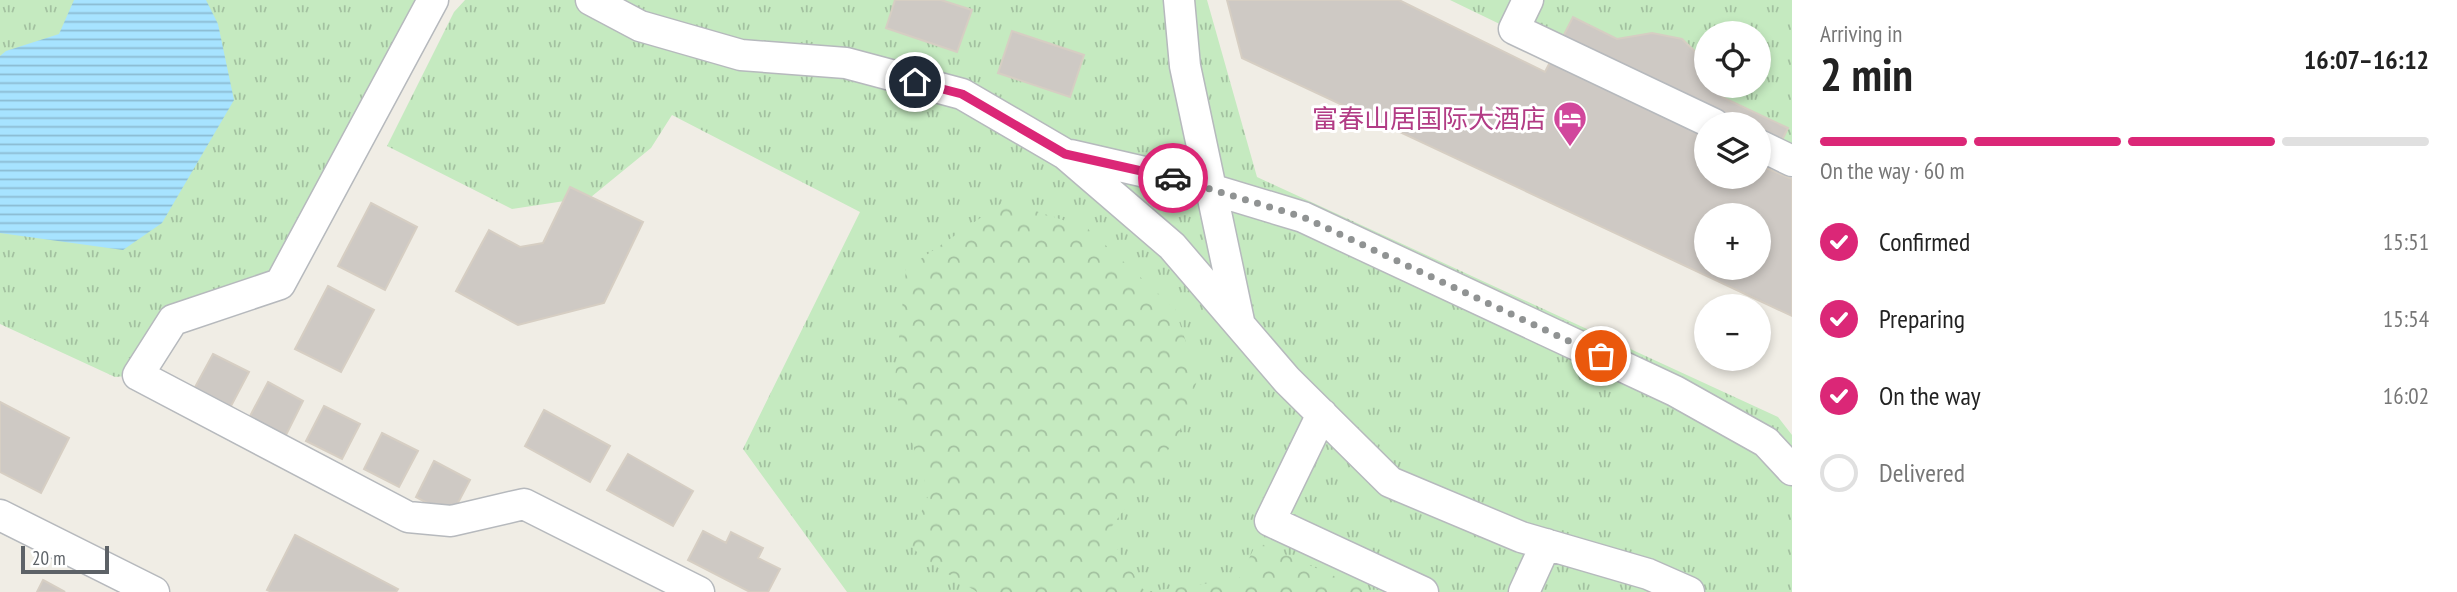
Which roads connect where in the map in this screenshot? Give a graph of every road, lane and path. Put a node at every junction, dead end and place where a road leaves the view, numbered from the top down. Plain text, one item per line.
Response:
1 (433, 0) edge
2 (591, 0) edge
3 (1179, 0) edge
4 (1528, 0) edge
5 (1694, 114) edge
6 (1771, 151) edge
7 (1065, 154) junction
8 (1792, 161) edge
9 (1212, 190) junction
10 (1240, 325) junction
11 (1322, 414) junction
12 (1792, 470) edge
13 (0, 515) edge
14 (1546, 544) junction
15 (154, 592) edge
16 (699, 592) edge
17 (1423, 592) edge
18 (1524, 592) edge
19 (1689, 592) edge

1 - 16 lane
2 - 7 lane
3 - 9 lane
4 - 5 lane
6 - 8 lane
7 - 9 lane
7 - 10 lane
9 - 10 lane
9 - 12 lane
10 - 11 lane
11 - 14 lane
11 - 17 lane
13 - 15 lane
14 - 18 lane
14 - 19 lane

